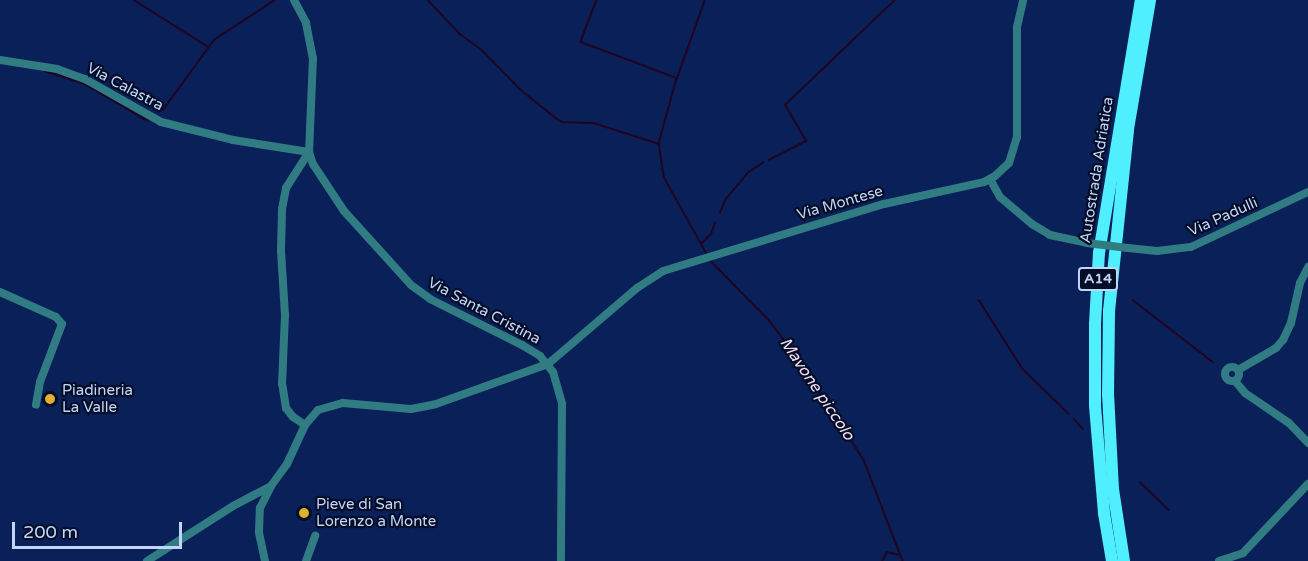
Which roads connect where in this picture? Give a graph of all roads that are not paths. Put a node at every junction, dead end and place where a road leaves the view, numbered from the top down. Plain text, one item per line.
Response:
1 (294, 0) edge
2 (1141, 0) edge
3 (1150, 0) edge
4 (1021, 2) edge
5 (0, 60) edge
6 (309, 152) junction
7 (990, 179) junction
8 (1308, 192) edge
9 (1308, 267) edge
10 (0, 292) edge
11 (548, 364) junction
12 (1238, 370) junction
13 (1235, 381) junction
14 (36, 405) dead end
15 (305, 425) junction
16 (1308, 443) edge
17 (1308, 484) edge
18 (272, 486) junction
19 (315, 536) dead end
20 (147, 561) edge
21 (265, 561) edge
22 (306, 561) edge
23 (561, 561) edge
24 (1112, 561) edge
25 (1124, 561) edge
26 (1219, 561) edge

1 - 6 street, Via Santa Cristina
2 - 24 highway, Autostrada Adriatica / A14
3 - 25 highway, Autostrada Adriatica / A14
4 - 7 street
5 - 6 street, Via Calastra
6 - 11 street, Via Santa Cristina
6 - 15 street
7 - 8 street, Via Padulli, bridge
7 - 11 street, Via Montese
9 - 12 street
10 - 14 street
11 - 15 street
11 - 23 street, Via Santa Cristina
12 - 13 street
12 - 13 street
13 - 16 street
15 - 18 street
17 - 26 street
18 - 20 street
18 - 21 street
19 - 22 street

